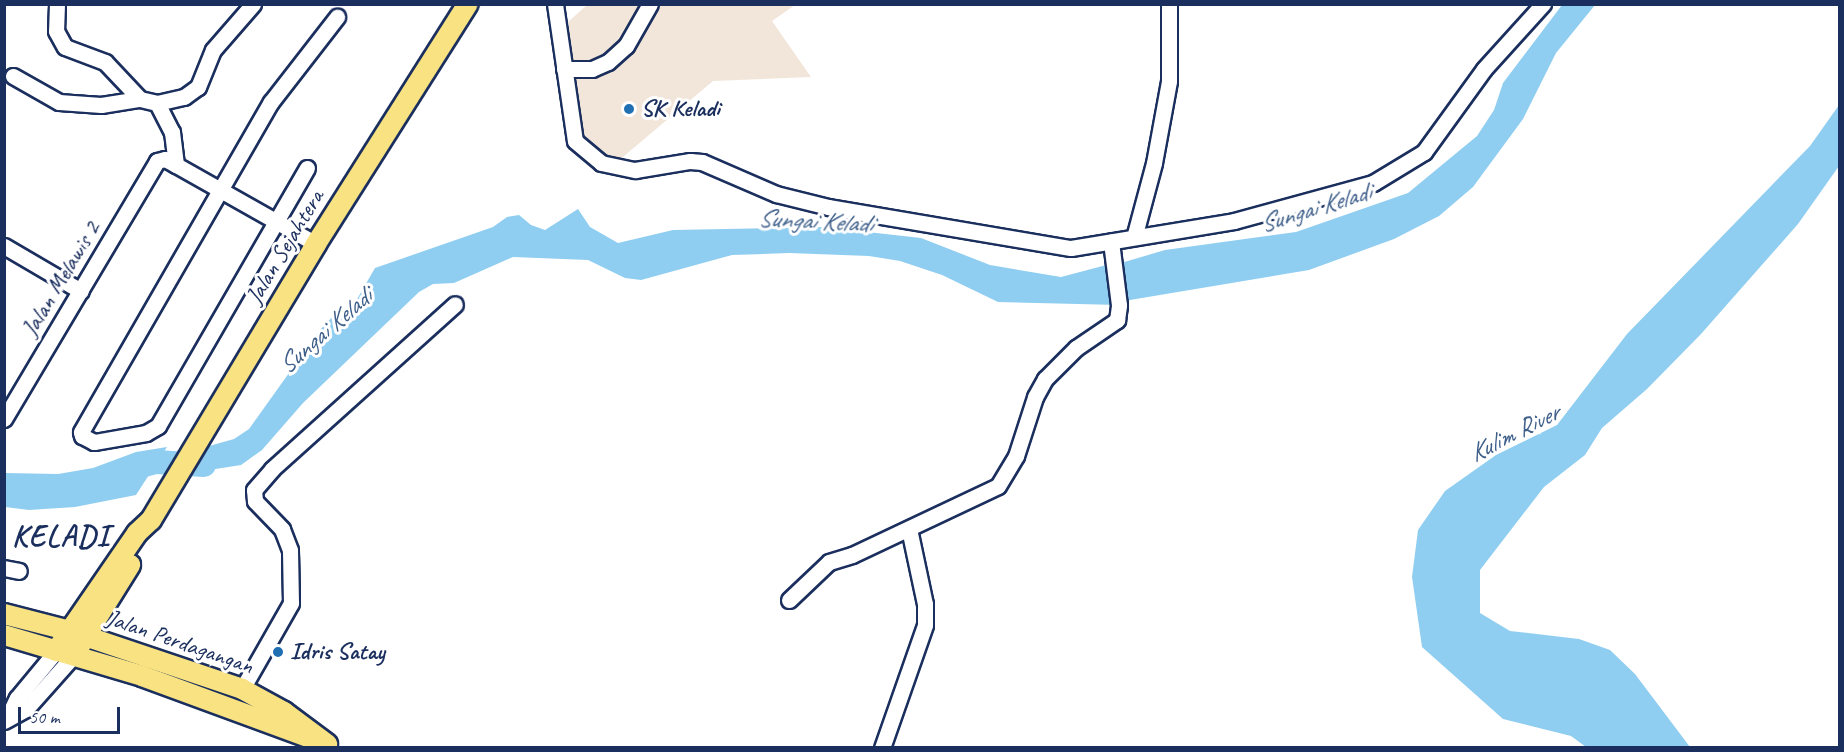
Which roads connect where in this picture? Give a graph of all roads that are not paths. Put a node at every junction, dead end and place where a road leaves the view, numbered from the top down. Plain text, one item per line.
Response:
1 (57, 4) edge
2 (253, 4) edge
3 (468, 4) edge
4 (555, 4) edge
5 (650, 4) edge
6 (1169, 4) edge
7 (1543, 4) edge
8 (337, 17) dead end
9 (564, 69) junction
10 (13, 76) dead end
11 (140, 99) junction
12 (157, 103) junction
13 (176, 165) junction
14 (307, 168) dead end
15 (223, 190) junction
16 (275, 221) junction
17 (1135, 234) junction
18 (1111, 242) junction
19 (316, 244) junction
20 (4, 246) edge
21 (81, 291) junction
22 (455, 304) dead end
23 (4, 419) edge
24 (909, 529) junction
25 (789, 600) dead end
26 (4, 614) edge
27 (78, 634) junction
28 (4, 635) edge
29 (64, 653) junction
30 (242, 689) junction
31 (6, 720) edge
32 (331, 746) edge
33 (882, 747) edge

1 - 11 street
2 - 12 street
3 - 19 main road, Jalan Sejahtera
4 - 9 street
5 - 9 street
6 - 17 street
7 - 17 street
8 - 15 street
9 - 18 street
10 - 11 street
11 - 12 street
12 - 13 street
13 - 15 street
13 - 21 street, Jalan Melawis 2
14 - 16 street
15 - 16 street
15 - 16 street
16 - 19 street
17 - 18 street
18 - 24 street
19 - 27 main road, Jalan Sejahtera
20 - 21 street
21 - 23 street, Jalan Melawis 2
22 - 30 street
24 - 25 street
24 - 33 street
26 - 27 main road, Jalan Perdagangan
27 - 29 main road, Jalan Sejahtera
27 - 30 main road, Jalan Perdagangan
28 - 29 main road, Jalan Perdagangan
29 - 31 street
29 - 32 main road, Jalan Perdagangan
30 - 32 main road, Jalan Perdagangan

